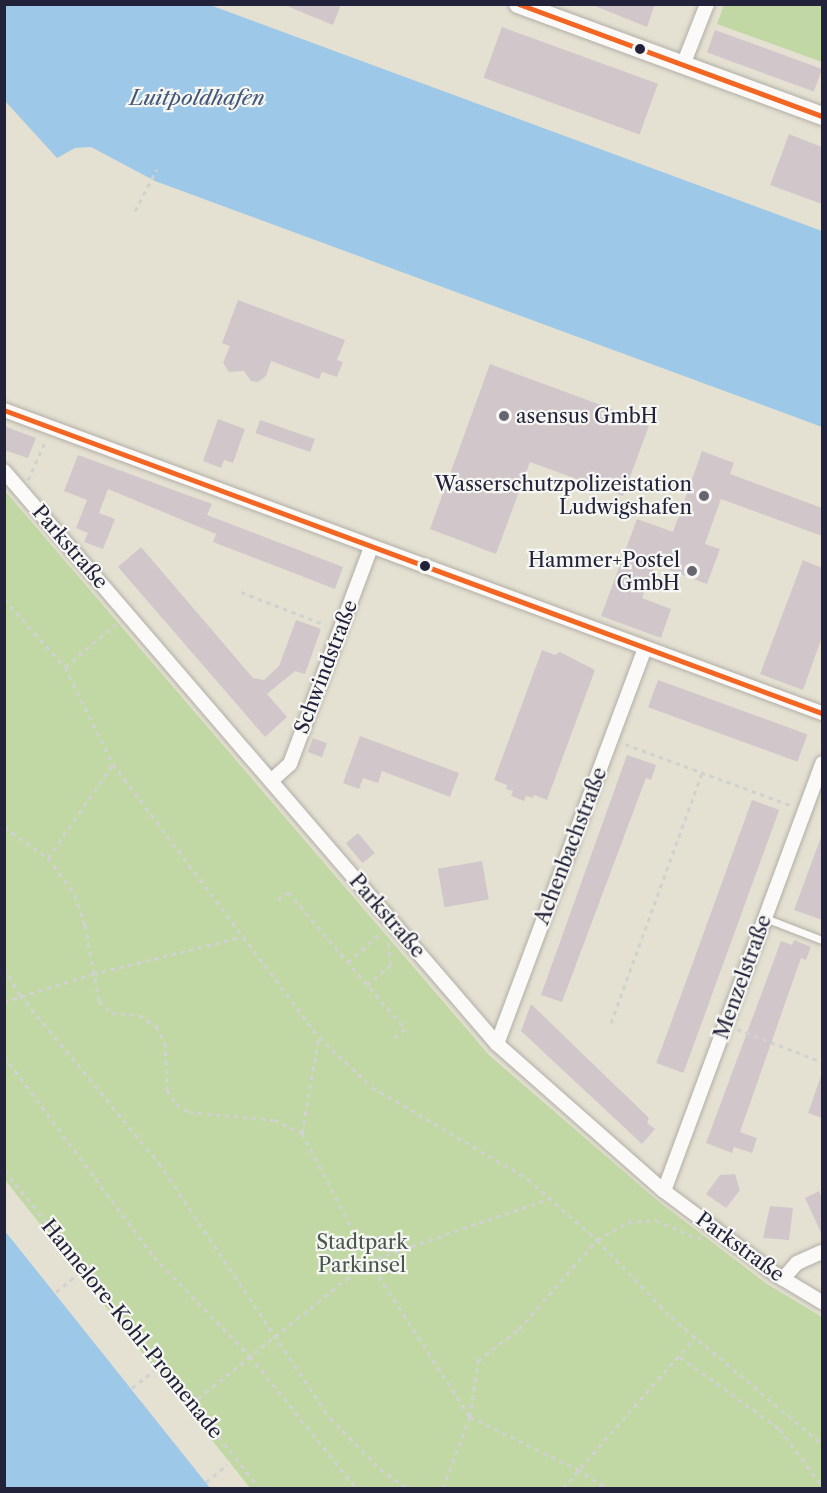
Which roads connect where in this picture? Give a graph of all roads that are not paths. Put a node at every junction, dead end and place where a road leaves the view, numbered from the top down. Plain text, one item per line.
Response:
1 (518, 4) edge
2 (707, 4) edge
3 (684, 64) junction
4 (822, 116) edge
5 (4, 410) edge
6 (4, 471) edge
7 (371, 547) junction
8 (645, 648) junction
9 (822, 713) edge
10 (822, 763) edge
11 (271, 781) junction
12 (765, 918) junction
13 (822, 940) edge
14 (497, 1044) junction
15 (664, 1191) junction
16 (822, 1252) edge
17 (783, 1279) junction
18 (822, 1302) edge

1 - 3 street
2 - 3 street
3 - 4 street
5 - 7 street
6 - 11 street, Parkstraße
7 - 8 street
7 - 11 street, Schwindstraße
8 - 9 street
8 - 14 street, Achenbachstraße
10 - 12 street, Menzelstraße
11 - 14 street, Parkstraße
12 - 13 lane
12 - 15 street, Menzelstraße
14 - 15 street, Parkstraße
15 - 17 street, Parkstraße
16 - 17 street
17 - 18 street, Parkstraße

